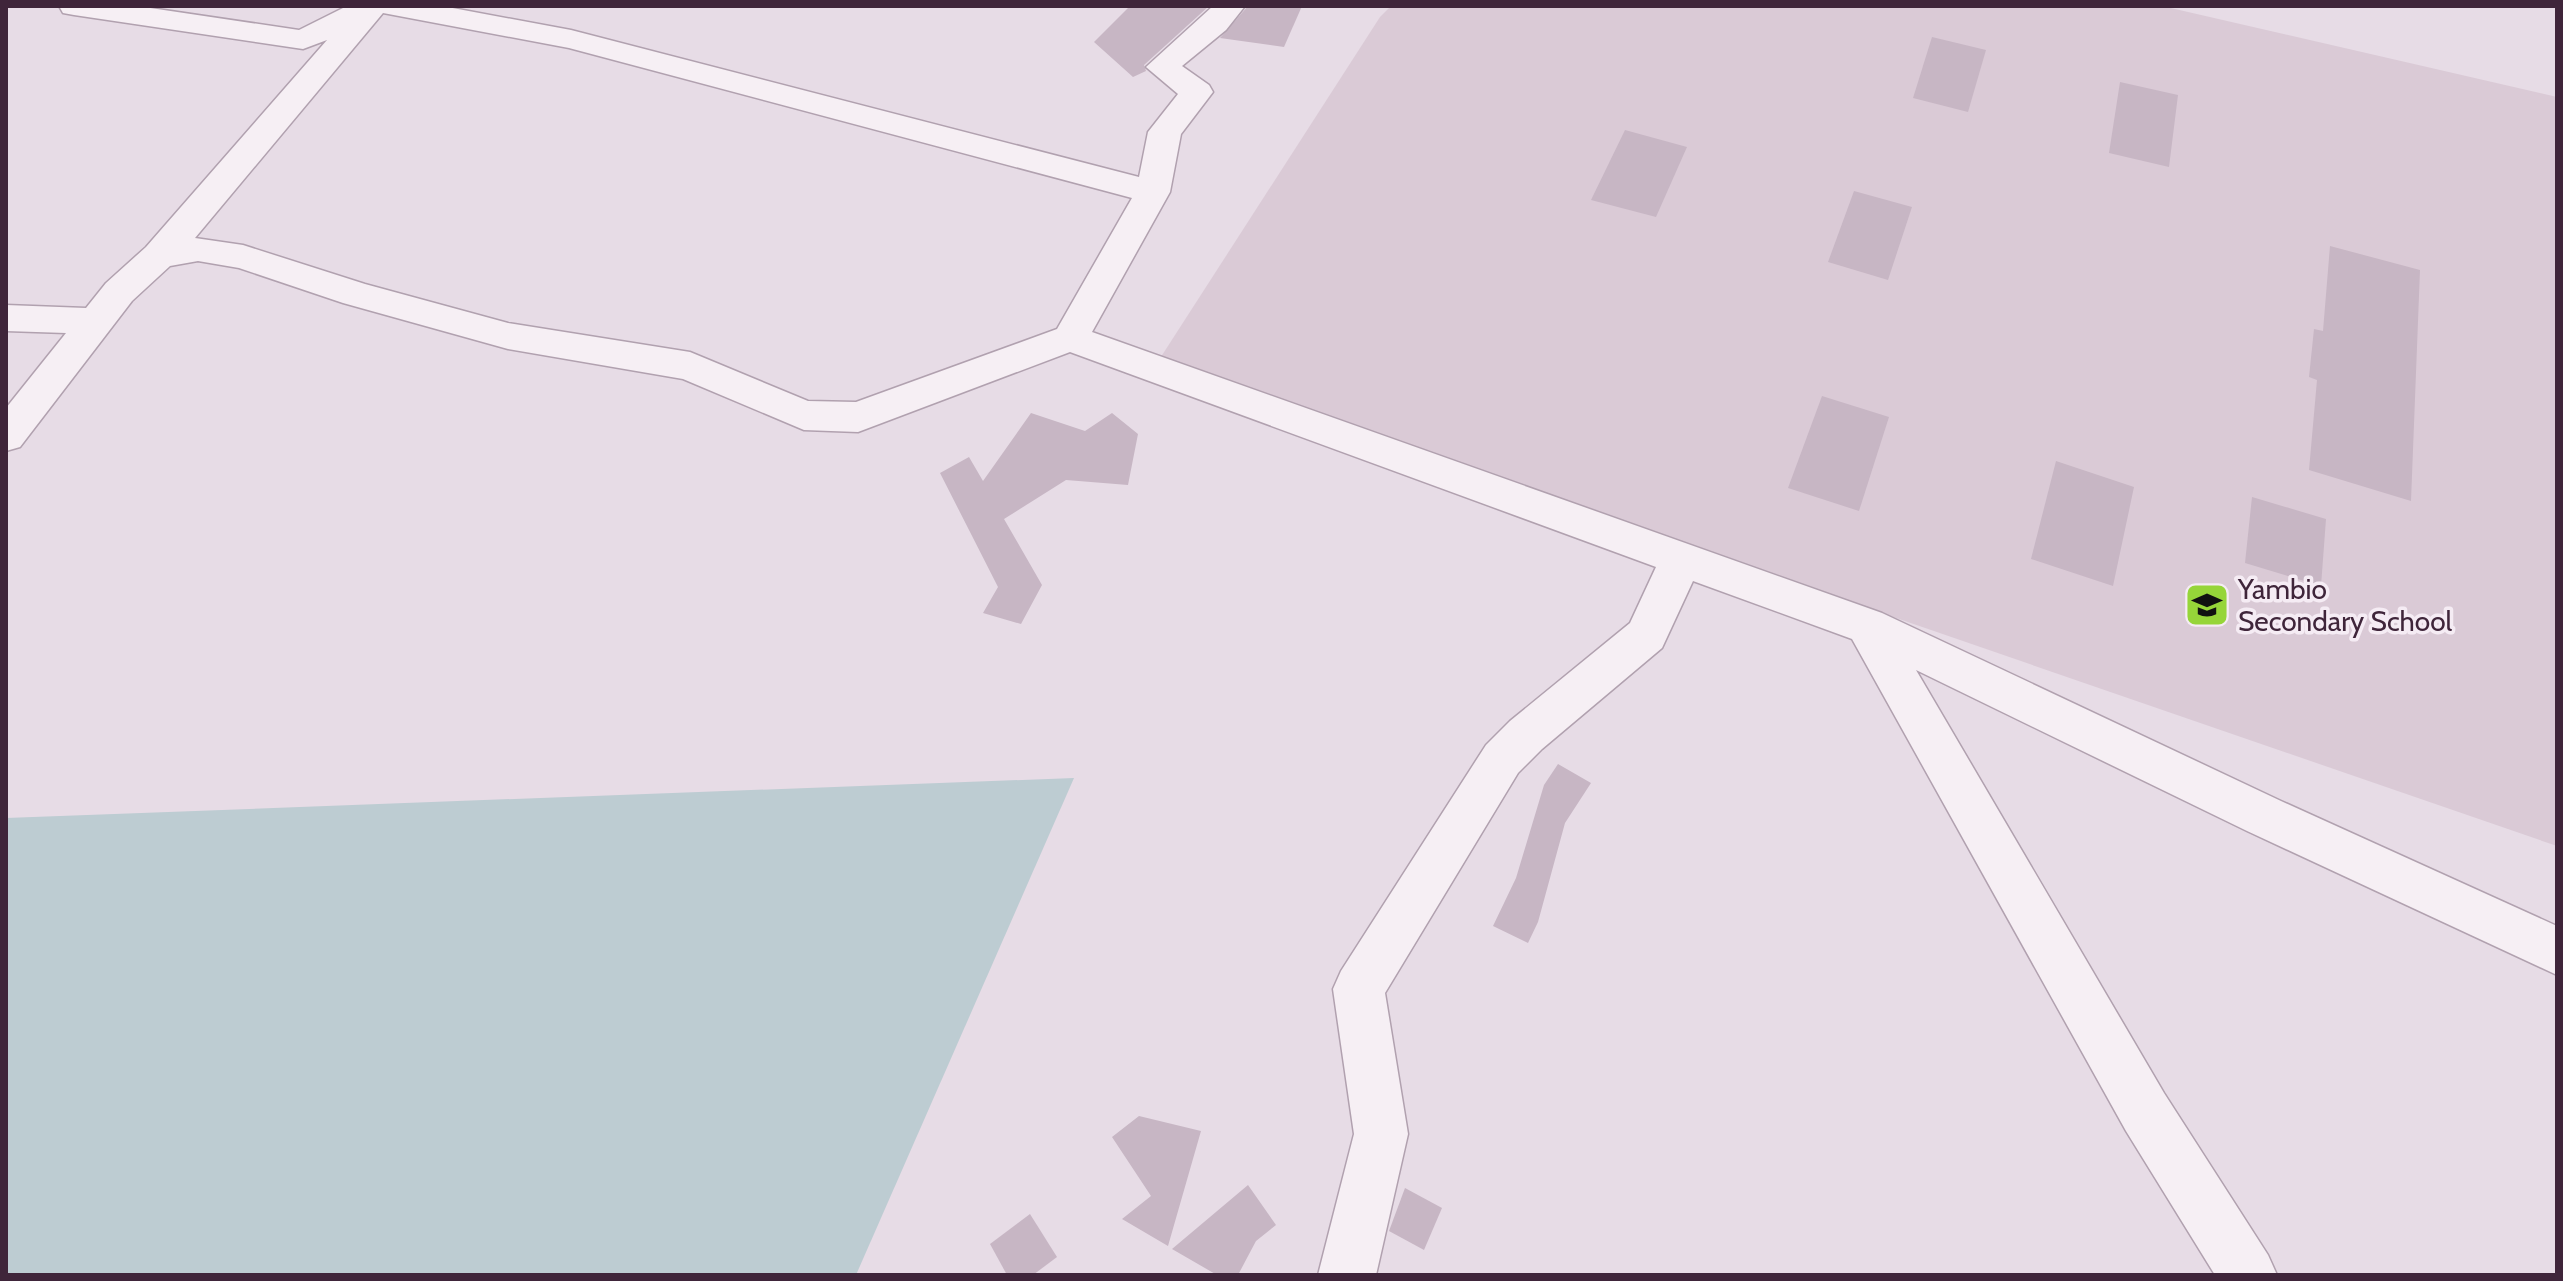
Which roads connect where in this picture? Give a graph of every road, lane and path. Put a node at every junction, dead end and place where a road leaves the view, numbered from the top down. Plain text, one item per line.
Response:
1 (74, 6) edge
2 (371, 6) edge
3 (392, 6) edge
4 (1230, 6) edge
5 (1153, 192) junction
6 (159, 256) junction
7 (6, 318) edge
8 (94, 321) junction
9 (1070, 338) junction
10 (6, 436) edge
11 (1682, 558) junction
12 (1867, 626) junction
13 (2557, 951) edge
14 (1347, 1275) edge
15 (2248, 1275) edge

1 - 2 street
2 - 6 street
3 - 5 street
4 - 5 street
5 - 9 street
6 - 8 street
6 - 9 street
7 - 8 street
8 - 10 street
9 - 11 street
11 - 12 street
11 - 14 street
12 - 13 street
12 - 15 street

